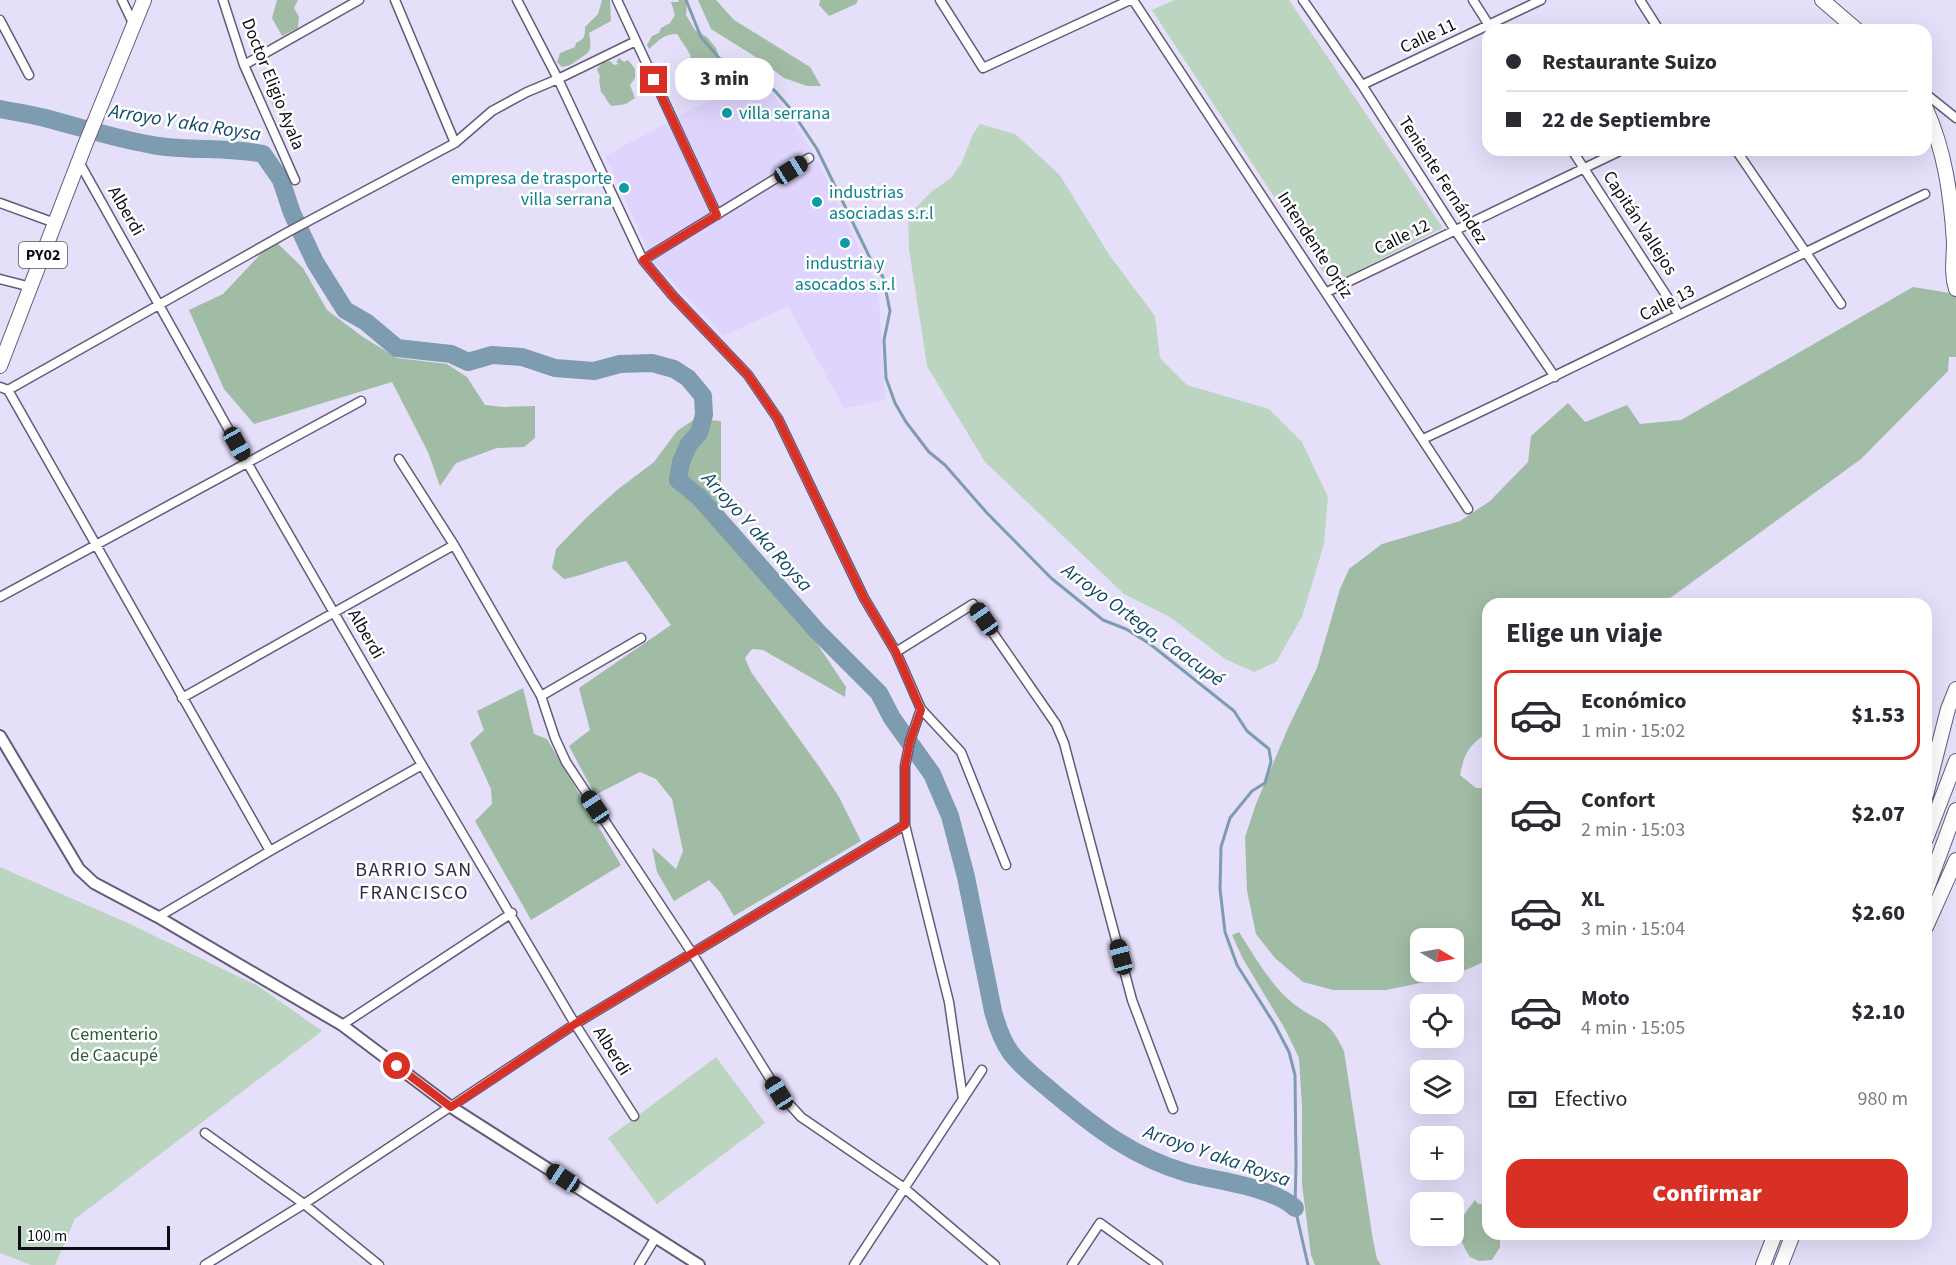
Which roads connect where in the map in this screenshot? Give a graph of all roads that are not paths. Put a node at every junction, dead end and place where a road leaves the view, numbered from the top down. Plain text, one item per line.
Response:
1 (122, 0) edge
2 (144, 0) edge
3 (223, 0) edge
4 (359, 0) edge
5 (395, 0) edge
6 (517, 0) edge
7 (616, 0) edge
8 (940, 0) edge
9 (1132, 0) edge
10 (1303, 0) edge
11 (1473, 0) edge
12 (1541, 0) edge
13 (1640, 0) edge
14 (1822, 0) edge
15 (0, 20) edge
16 (1488, 24) edge
17 (1497, 24) edge
18 (1655, 24) edge
19 (1850, 24) edge
20 (135, 25) junction
21 (1482, 32) edge
22 (636, 41) junction
23 (244, 65) junction
24 (29, 75) dead end
25 (558, 80) junction
26 (1362, 85) junction
27 (1932, 99) edge
28 (1956, 118) edge
29 (1932, 123) edge
30 (455, 143) junction
31 (1576, 156) edge
32 (1608, 156) edge
33 (1740, 156) edge
34 (809, 158) dead end
35 (79, 162) junction
36 (1583, 167) junction
37 (295, 180) dead end
38 (1925, 194) dead end
39 (0, 203) edge
40 (717, 215) junction
41 (55, 223) junction
42 (1455, 230) junction
43 (1805, 252) junction
44 (643, 260) junction
45 (0, 279) edge
46 (31, 287) junction
47 (1956, 289) edge
48 (1327, 292) junction
49 (1841, 304) dead end
50 (160, 305) junction
51 (1679, 315) junction
52 (0, 366) edge
53 (1555, 377) junction
54 (4, 388) edge
55 (361, 401) dead end
56 (1423, 439) junction
57 (399, 459) dead end
58 (248, 464) junction
59 (1468, 509) dead end
60 (96, 545) junction
61 (454, 545) junction
62 (0, 597) edge
63 (334, 612) junction
64 (641, 638) dead end
65 (896, 652) junction
66 (1956, 689) edge
67 (541, 696) junction
68 (182, 698) junction
69 (921, 710) junction
70 (0, 736) edge
71 (1956, 761) edge
72 (422, 765) junction
73 (1932, 772) edge
74 (1956, 810) edge
75 (1932, 823) edge
76 (905, 825) junction
77 (270, 851) junction
78 (1956, 860) edge
79 (1006, 865) dead end
80 (1932, 875) edge
81 (512, 913) junction
82 (1932, 914) edge
83 (158, 917) junction
84 (692, 953) junction
85 (575, 1024) junction
86 (342, 1026) junction
87 (982, 1070) dead end
88 (963, 1099) junction
89 (451, 1107) junction
90 (1173, 1109) dead end
91 (633, 1116) dead end
92 (205, 1133) dead end
93 (903, 1187) junction
94 (304, 1204) junction
95 (656, 1238) junction
96 (1773, 1240) edge
97 (1791, 1240) edge
98 (205, 1265) edge
99 (379, 1265) edge
100 (639, 1265) edge
101 (699, 1265) edge
102 (854, 1265) edge
103 (995, 1265) edge
104 (1072, 1265) edge
105 (1158, 1265) edge
106 (1763, 1265) edge
107 (1781, 1265) edge

1 - 20 street
2 - 20 main road, PY02
3 - 23 street, Doctor Eligio Ayala
4 - 23 street
5 - 30 street
6 - 25 street
7 - 22 street
8 - 9 street
9 - 48 street, Intendente Ortiz
10 - 26 street, Teniente Fernández
11 - 16 street
12 - 17 street, Calle 11
13 - 18 street
14 - 19 main road
15 - 24 street
20 - 35 main road, PY02
21 - 26 street, Calle 11
22 - 25 street
22 - 40 street
23 - 37 street, Doctor Eligio Ayala
25 - 30 street
25 - 44 street
26 - 42 street, Teniente Fernández
27 - 28 street
29 - 47 main road
30 - 50 street
31 - 36 street, Capitán Vallejos
32 - 36 street, Calle 12
33 - 43 street
34 - 40 street
35 - 41 main road, PY02
35 - 50 street, Alberdi
36 - 42 street, Calle 12
36 - 51 street, Capitán Vallejos
38 - 43 street, Calle 13
39 - 41 street
40 - 44 street
41 - 46 main road, PY02
42 - 48 street, Calle 12
42 - 53 street, Teniente Fernández
43 - 49 street
43 - 51 street, Calle 13
44 - 65 street
45 - 46 street
46 - 52 main road, PY02
48 - 56 street, Intendente Ortiz
50 - 54 street
50 - 58 street, Alberdi
51 - 53 street, Calle 13
53 - 56 street, Calle 13
54 - 60 street
55 - 58 street
56 - 59 street, Intendente Ortiz
57 - 61 street
58 - 60 street
58 - 63 street, Alberdi
60 - 62 street
60 - 68 street
61 - 63 street
61 - 67 street
63 - 68 street
63 - 72 street, Alberdi
64 - 67 street
65 - 69 street
65 - 90 street
66 - 73 main road
67 - 84 street
68 - 77 street
69 - 76 street
69 - 79 street
70 - 83 street
71 - 75 main road
72 - 77 street
72 - 81 street, Alberdi
74 - 80 main road
76 - 84 street
76 - 88 street
77 - 83 street
78 - 82 main road
81 - 85 street, Alberdi
81 - 86 street
83 - 86 street
84 - 85 street
84 - 93 street
85 - 89 street
85 - 91 street, Alberdi
86 - 89 street
87 - 88 street
88 - 93 street
89 - 94 street
89 - 95 street
92 - 94 street
93 - 102 street
93 - 103 street
94 - 98 street
94 - 99 street
95 - 100 street
95 - 101 street
96 - 106 main road
97 - 107 main road
104 - 105 street

